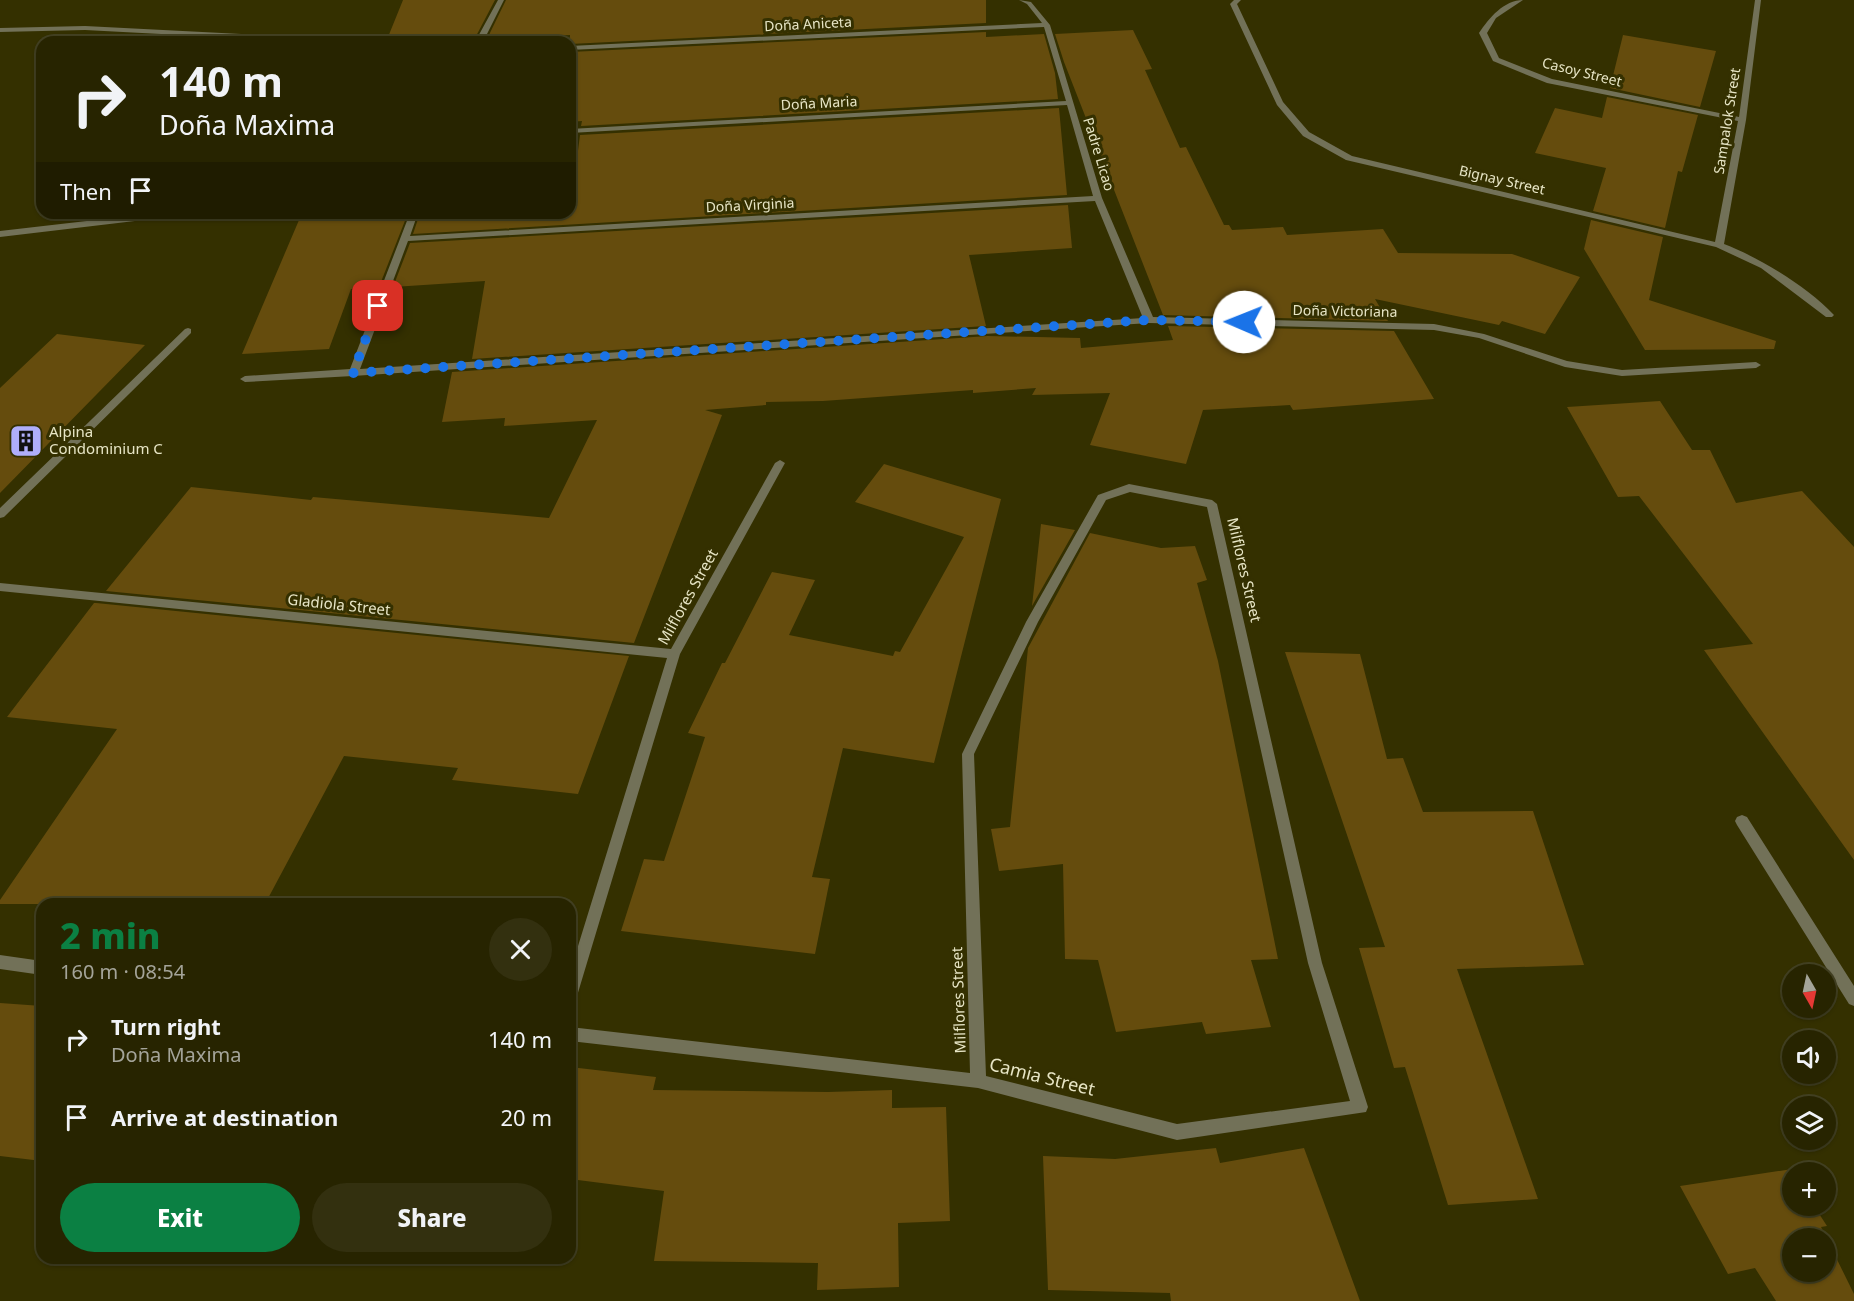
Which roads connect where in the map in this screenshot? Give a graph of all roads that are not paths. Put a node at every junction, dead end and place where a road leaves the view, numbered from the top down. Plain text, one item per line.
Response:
1 (501, 0) edge
2 (1022, 0) edge
3 (1238, 0) edge
4 (1520, 0) edge
5 (1758, 0) edge
6 (1047, 25) junction
7 (0, 30) edge
8 (242, 36) edge
9 (482, 36) edge
10 (576, 48) edge
11 (1069, 103) junction
12 (1742, 120) junction
13 (576, 130) edge
14 (1098, 198) junction
15 (126, 219) edge
16 (412, 219) edge
17 (0, 234) edge
18 (404, 239) junction
19 (1719, 245) junction
20 (1829, 315) dead end
21 (1149, 320) junction
22 (188, 331) dead end
23 (1756, 365) dead end
24 (353, 373) junction
25 (245, 379) dead end
26 (780, 463) dead end
27 (0, 514) edge
28 (0, 587) edge
29 (674, 654) junction
30 (1742, 821) dead end
31 (0, 962) edge
32 (36, 967) edge
33 (576, 976) edge
34 (1854, 999) edge
35 (576, 1035) edge
36 (978, 1081) junction
37 (1360, 1107) joint

1 - 9 street
2 - 6 street, Padre Licao
3 - 19 street, Bignay Street
4 - 12 street, Casoy Street
5 - 12 street, Sampalok Street
6 - 10 street, Doña Aniceta
6 - 11 street, Padre Licao
7 - 8 street
11 - 13 street, Doña Maria
11 - 14 street, Padre Licao
12 - 19 street, Sampalok Street
14 - 18 street, Doña Virginia
14 - 21 street, Padre Licao
15 - 17 street
16 - 18 street
18 - 24 street
19 - 20 street, Bignay Street
21 - 23 street, Doña Victoriana
21 - 24 street, Doña Victoriana
22 - 27 street
24 - 25 street, Doña Victoriana
26 - 29 street, Milflores Street
28 - 29 street, Gladiola Street
29 - 33 street, Milflores Street
30 - 34 street
31 - 32 street
35 - 36 street, Camia Street
36 - 37 street, Camia Street
36 - 37 street, Milflores Street

